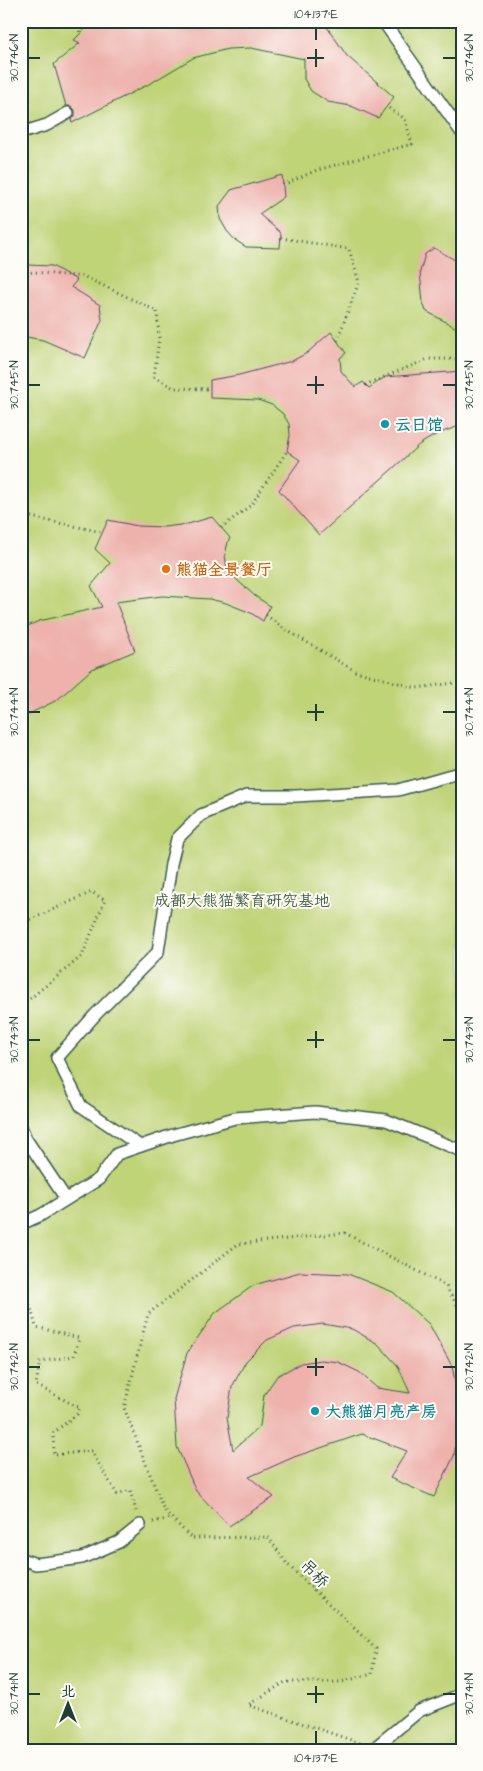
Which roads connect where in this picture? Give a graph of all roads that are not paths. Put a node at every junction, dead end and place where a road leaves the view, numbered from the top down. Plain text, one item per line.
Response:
1 (383, 21) edge
2 (68, 113) dead end
3 (21, 132) edge
4 (462, 133) edge
5 (462, 772) edge
6 (21, 1127) edge
7 (140, 1146) junction
8 (462, 1151) edge
9 (66, 1199) junction
10 (21, 1224) edge
11 (140, 1525) road end
12 (21, 1559) edge
13 (462, 1696) edge
14 (372, 1749) edge

1 - 4 lane
2 - 3 lane
5 - 7 lane
6 - 9 lane
7 - 8 lane
7 - 9 lane
9 - 10 lane
11 - 12 lane
13 - 14 lane

